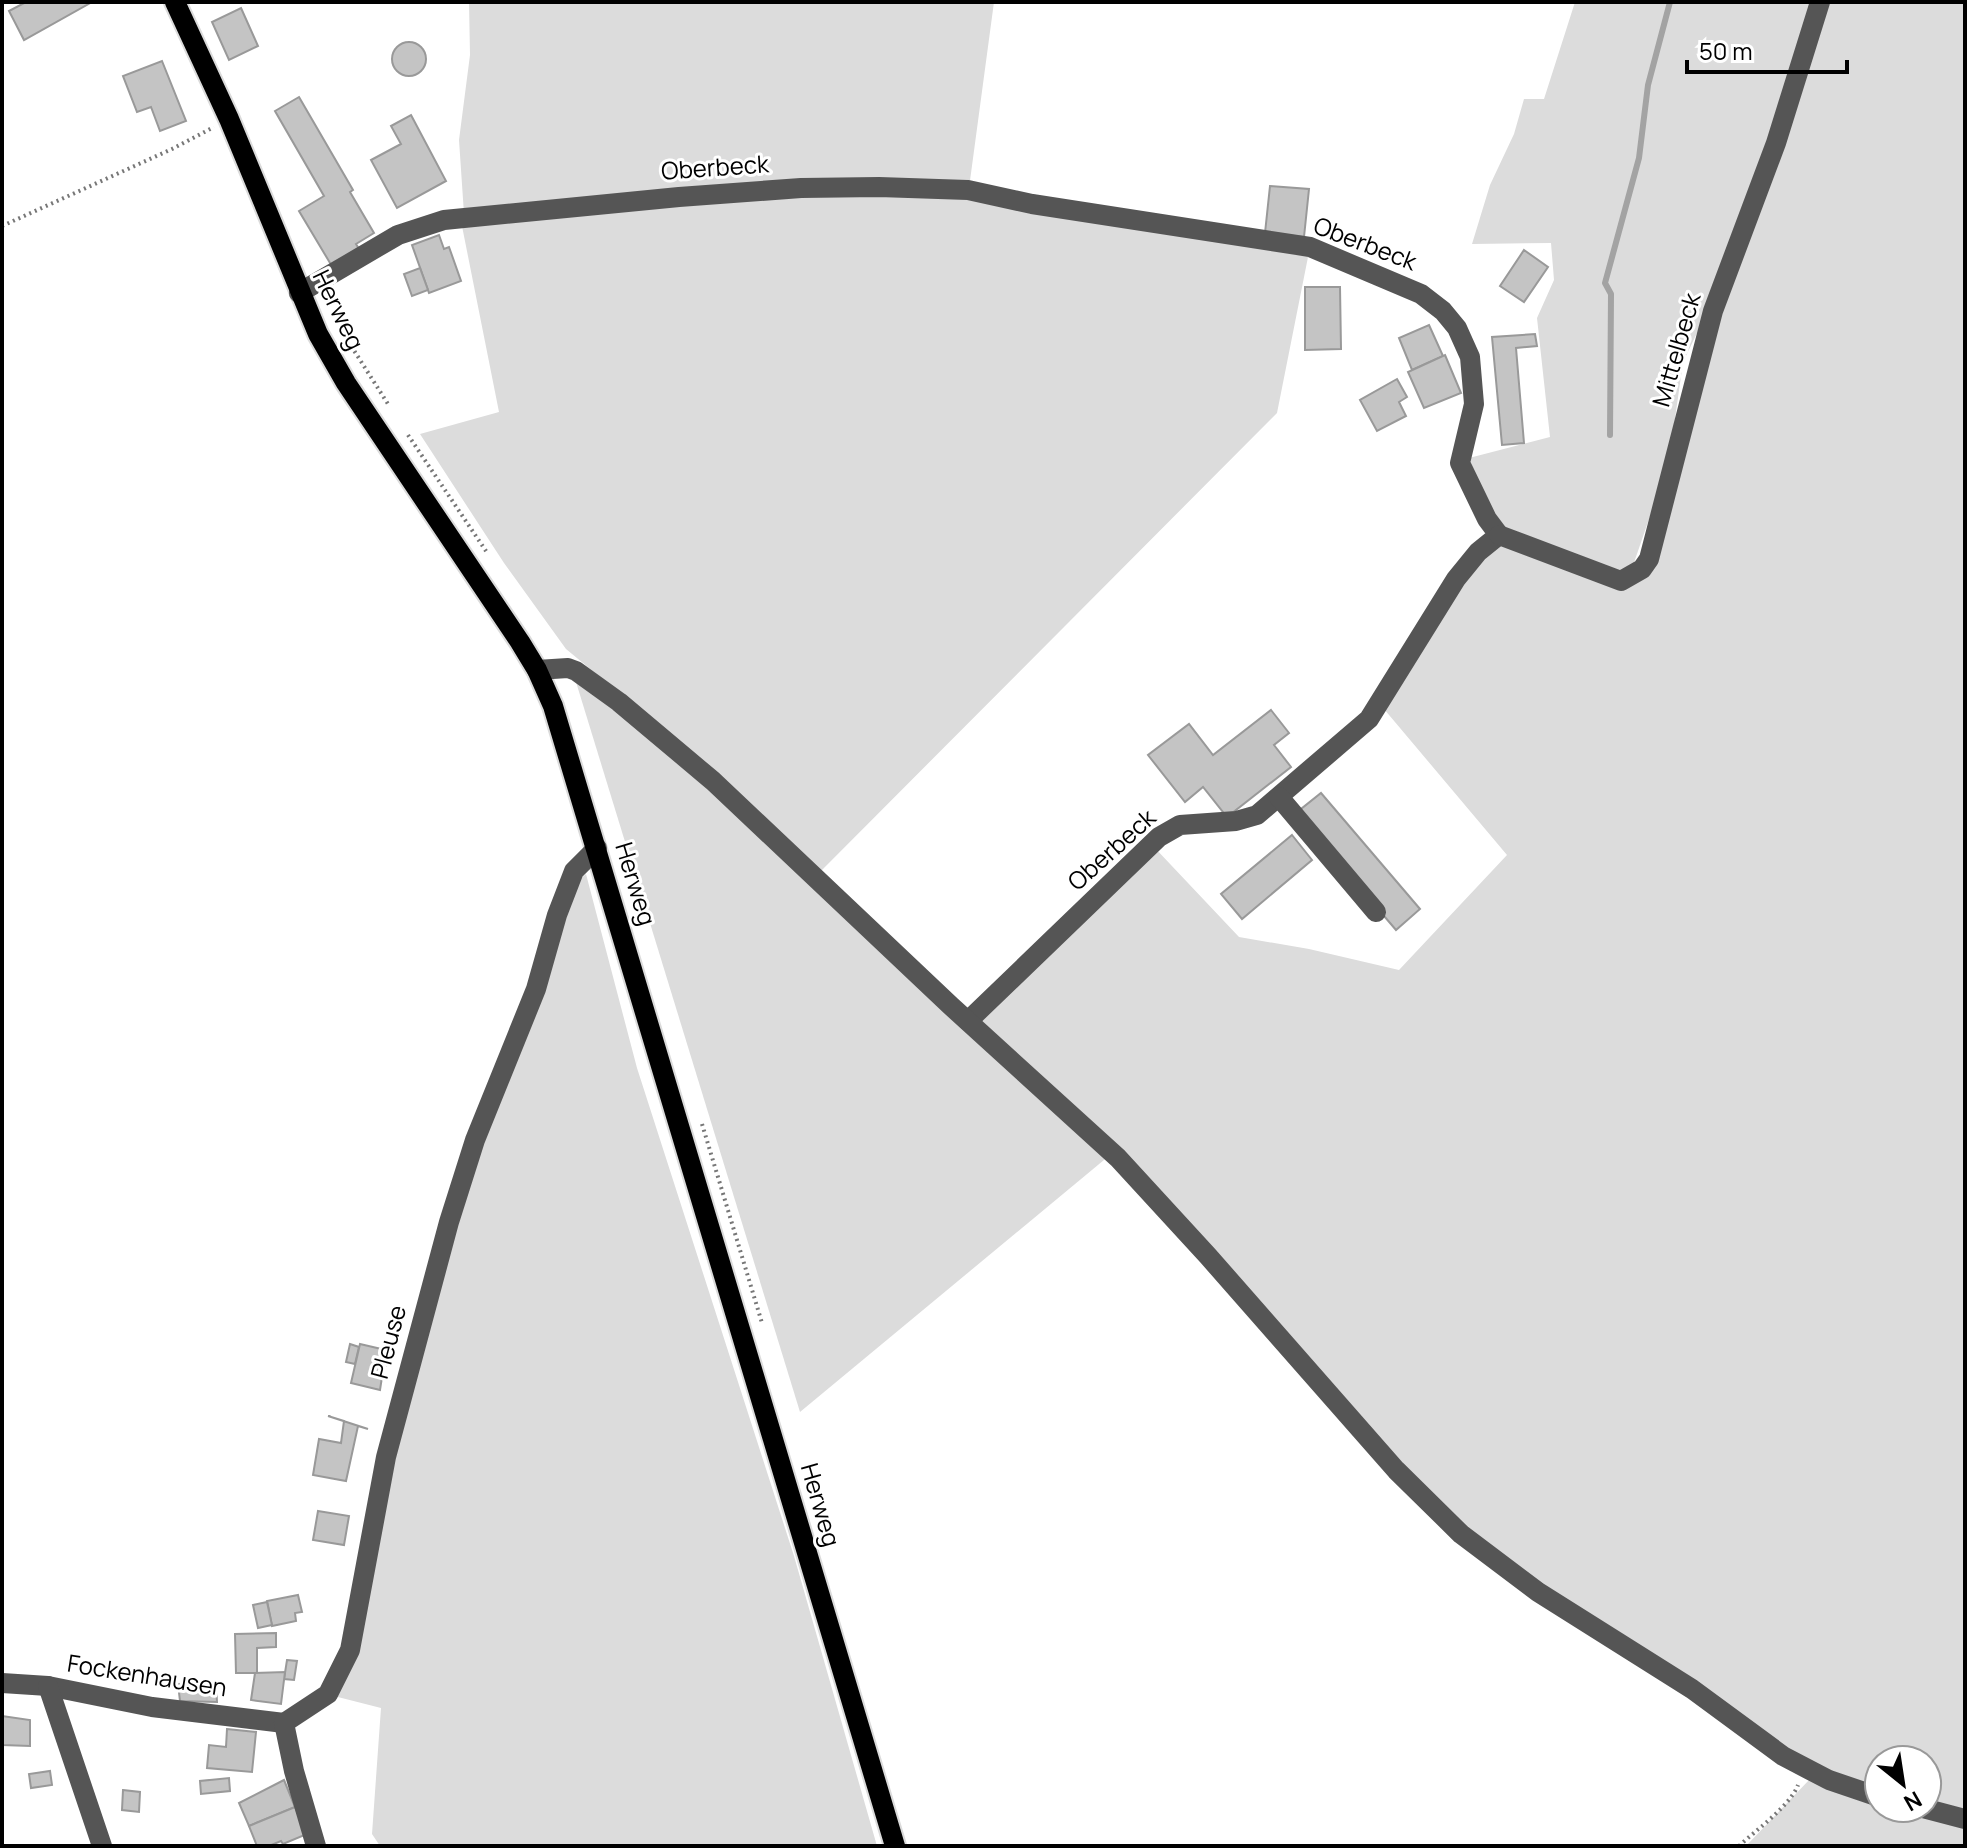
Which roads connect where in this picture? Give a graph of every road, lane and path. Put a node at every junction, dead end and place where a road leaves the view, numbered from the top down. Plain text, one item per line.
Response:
1 (175, 2) edge
2 (1820, 2) edge
3 (229, 119) junction
4 (2, 226) edge
5 (299, 293) junction
6 (348, 340) dead end
7 (390, 408) dead end
8 (407, 433) dead end
9 (1499, 535) junction
10 (496, 566) dead end
11 (537, 670) junction
12 (1279, 797) junction
13 (597, 848) junction
14 (1376, 912) dead end
15 (968, 1021) junction
16 (2, 1683) edge
17 (48, 1686) junction
18 (284, 1723) junction
19 (1805, 1768) junction
20 (1863, 1792) edge
21 (1943, 1813) edge
22 (1965, 1819) edge
23 (102, 1846) edge
24 (316, 1846) edge
25 (895, 1846) edge
26 (1739, 1846) edge

1 - 3 main road, Herweg
2 - 9 street, Mittelbeck
3 - 4 path
3 - 5 main road, Herweg
5 - 9 street, Oberbeck
5 - 11 main road, Herweg
6 - 7 path
8 - 10 path
9 - 12 street, Oberbeck
11 - 13 main road, Herweg
11 - 15 street
12 - 14 street
12 - 15 street, Oberbeck
13 - 18 street, Pleuse
13 - 25 main road, Herweg
15 - 19 street
16 - 17 street, Fockenhausen
17 - 18 street, Fockenhausen
17 - 23 street
18 - 24 street
19 - 20 street
19 - 26 path
21 - 22 street

